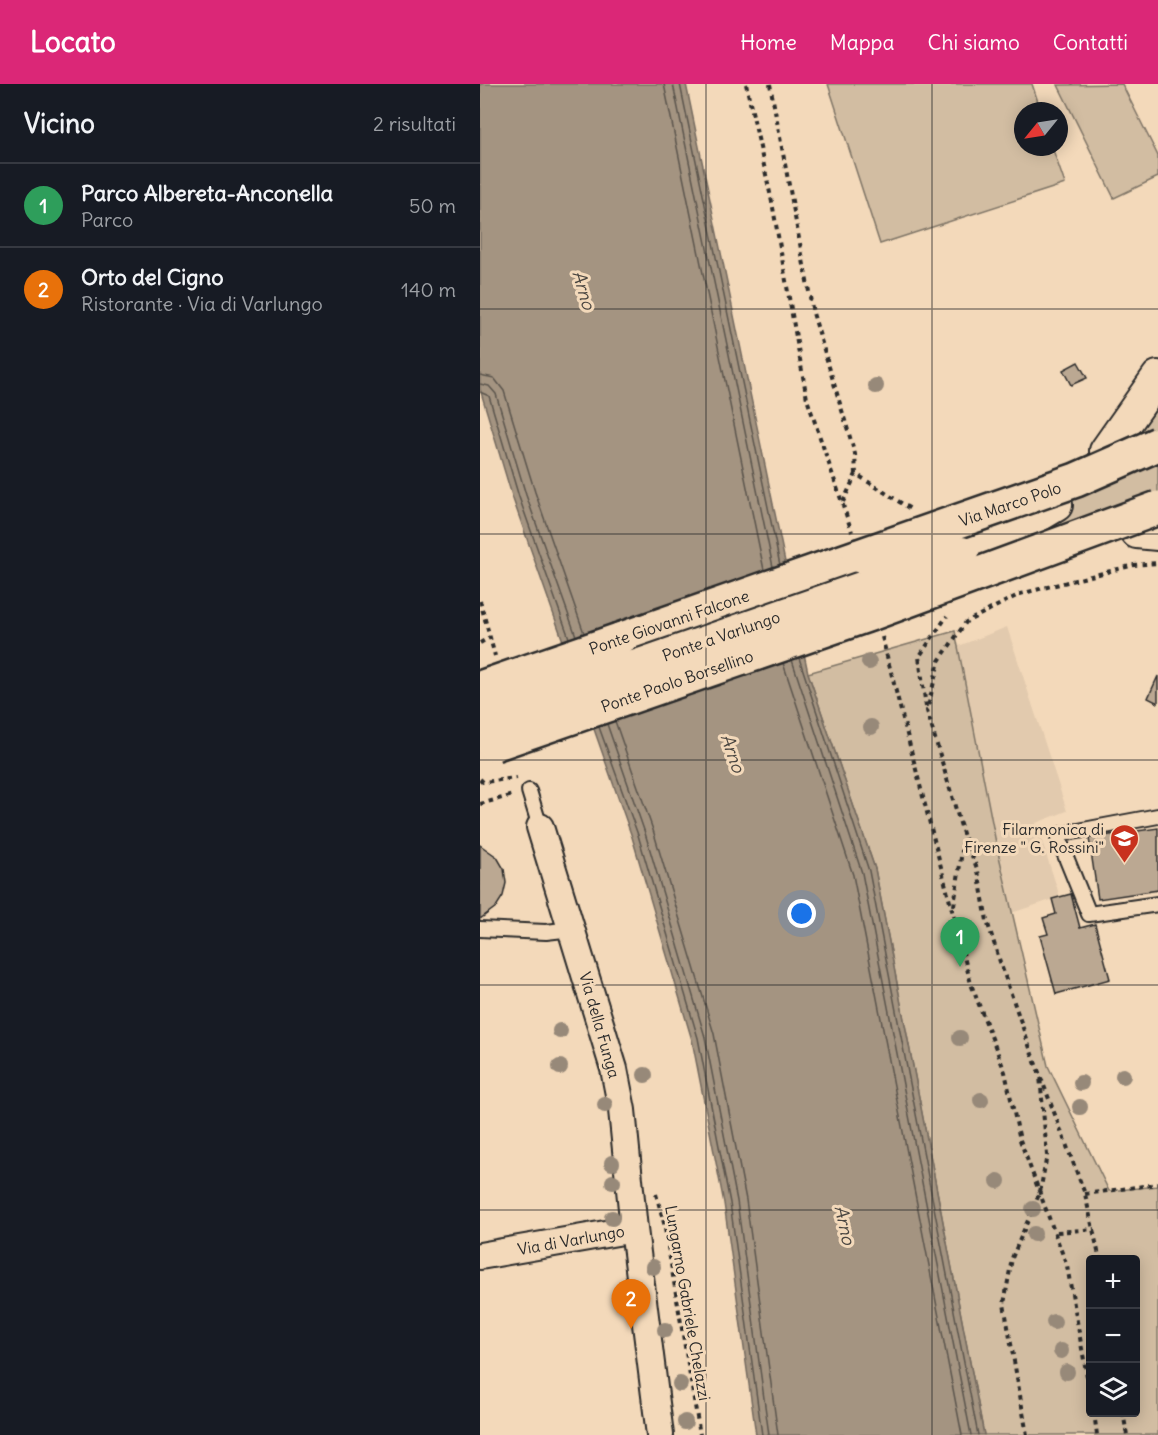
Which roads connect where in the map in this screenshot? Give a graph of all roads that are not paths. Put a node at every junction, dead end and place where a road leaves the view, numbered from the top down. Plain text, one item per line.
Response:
1 (1158, 377) edge
2 (1158, 444) edge
3 (1106, 451) dead end
4 (1060, 518) dead end
5 (1151, 525) edge
6 (857, 549) joint
7 (482, 719) edge
8 (529, 791) road end
9 (1158, 816) edge
10 (540, 827) joint
11 (1158, 904) edge
12 (480, 929) edge
13 (572, 929) junction
14 (634, 1229) junction
15 (480, 1256) edge
16 (660, 1435) edge

1 - 3 street
2 - 6 highway, Via Marco Polo, bridge
4 - 7 street, Ponte a Varlungo, bridge
5 - 7 highway, Ponte Paolo Borsellino, bridge
6 - 7 highway, Ponte Giovanni Falcone, bridge
8 - 10 lane
9 - 11 lane
10 - 13 street, Via della Funga
12 - 13 lane
13 - 14 street, Via della Funga
14 - 15 street, Via di Varlungo
14 - 16 street, Via di Varlungo

